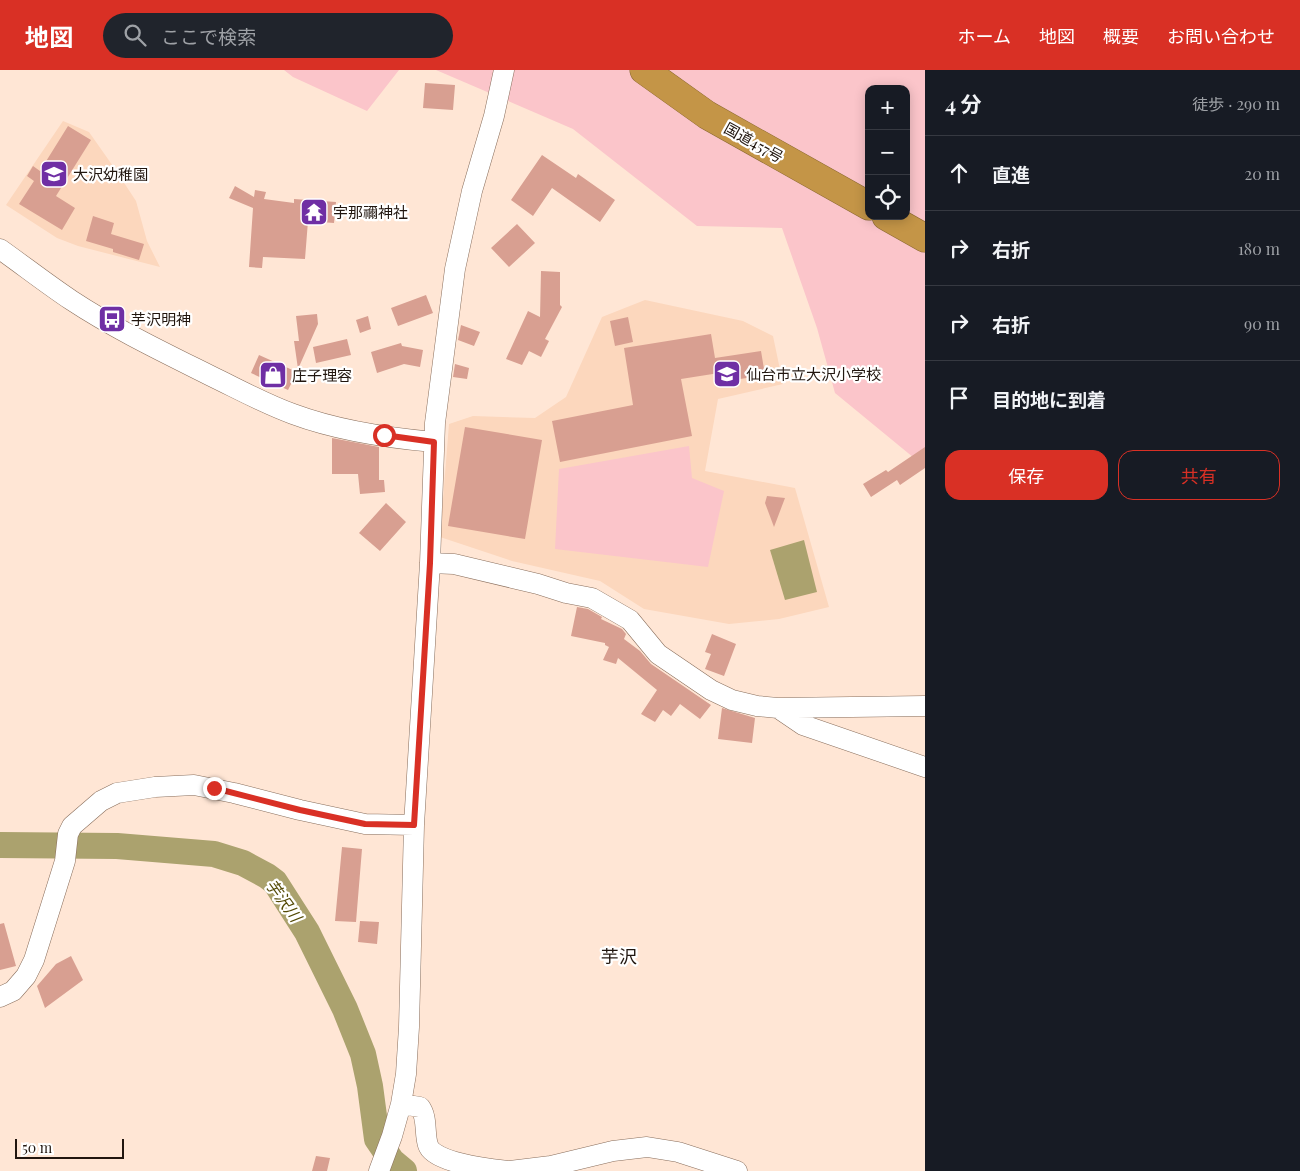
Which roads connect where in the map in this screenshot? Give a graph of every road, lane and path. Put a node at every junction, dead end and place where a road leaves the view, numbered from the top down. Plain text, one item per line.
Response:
1 (504, 70) edge
2 (644, 70) edge
3 (865, 204) edge
4 (893, 220) edge
5 (925, 238) edge
6 (0, 249) edge
7 (434, 442) junction
8 (430, 563) junction
9 (925, 706) edge
10 (778, 708) junction
11 (925, 768) edge
12 (414, 825) junction
13 (0, 997) edge
14 (401, 1104) junction
15 (379, 1171) edge
16 (509, 1171) edge
17 (737, 1171) edge

1 - 7 street
2 - 3 highway, 国道457号
4 - 5 highway
6 - 7 street
7 - 8 street
8 - 10 street
8 - 12 street
9 - 10 street
10 - 11 street
12 - 13 street
12 - 14 street
14 - 15 street
14 - 16 street
16 - 17 street

